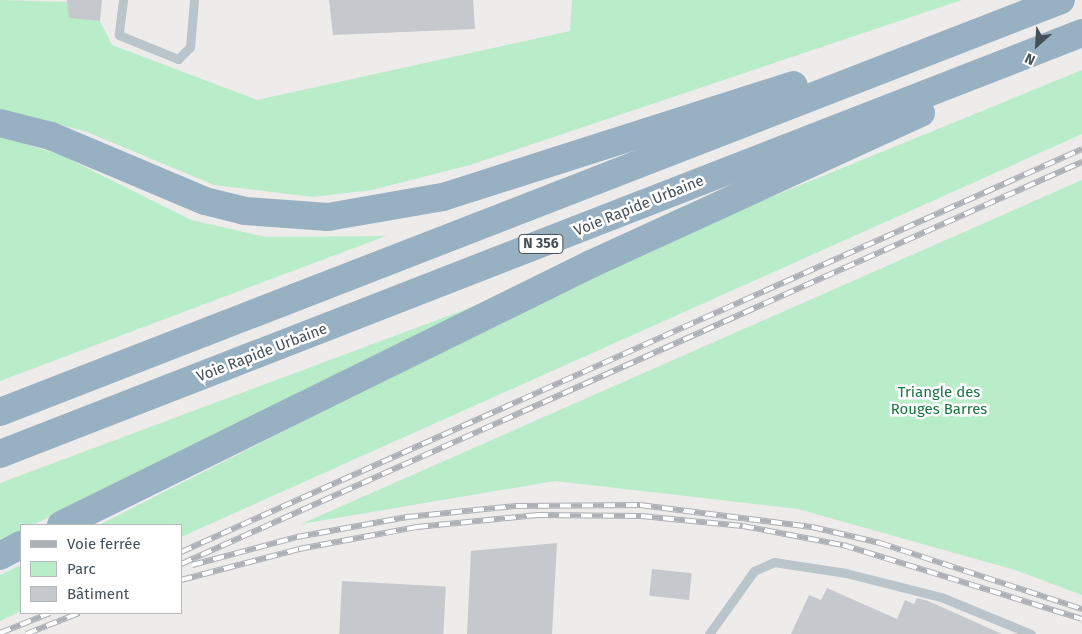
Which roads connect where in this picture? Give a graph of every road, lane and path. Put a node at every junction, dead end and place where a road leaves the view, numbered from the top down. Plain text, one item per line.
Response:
1 (123, 0) edge
2 (194, 0) edge
3 (1059, 0) edge
4 (1082, 33) edge
5 (1031, 53) junction
6 (0, 123) edge
7 (0, 412) edge
8 (0, 454) edge
9 (63, 524) edge
10 (20, 546) edge
11 (0, 556) edge
12 (709, 634) edge
13 (1031, 634) edge

1 - 2 lane
3 - 6 highway
3 - 7 highway, N 356
4 - 5 highway, Voie Rapide Urbaine / N 356
5 - 8 highway, Voie Rapide Urbaine / N 356
5 - 9 highway
10 - 11 highway
12 - 13 lane

